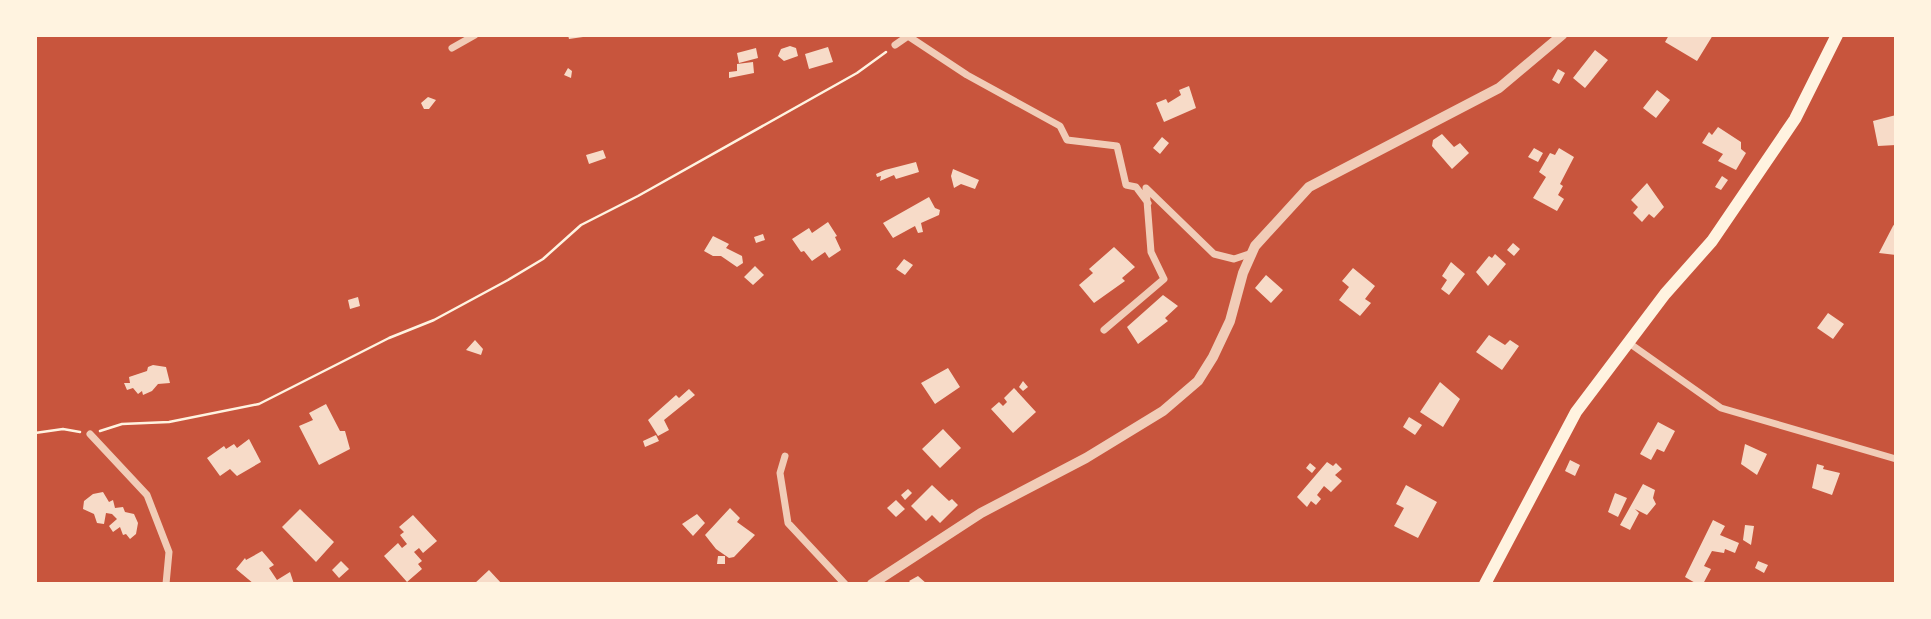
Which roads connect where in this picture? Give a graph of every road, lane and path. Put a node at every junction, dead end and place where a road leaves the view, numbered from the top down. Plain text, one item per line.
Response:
1 (475, 35) edge
2 (1562, 35) edge
3 (1837, 35) edge
4 (895, 45) joint
5 (452, 48) dead end
6 (1147, 203) junction
7 (1252, 252) junction
8 (1104, 330) dead end
9 (1629, 343) junction
10 (35, 433) edge
11 (90, 434) junction
12 (785, 456) dead end
13 (1896, 459) edge
14 (166, 584) edge
15 (845, 584) edge
16 (872, 584) edge
17 (1485, 584) edge

1 - 5 street
2 - 7 street
3 - 9 main road
4 - 6 street
4 - 11 path
6 - 7 street
6 - 8 street
7 - 16 street
9 - 13 street
9 - 17 main road
10 - 11 path
11 - 14 street
12 - 15 street

